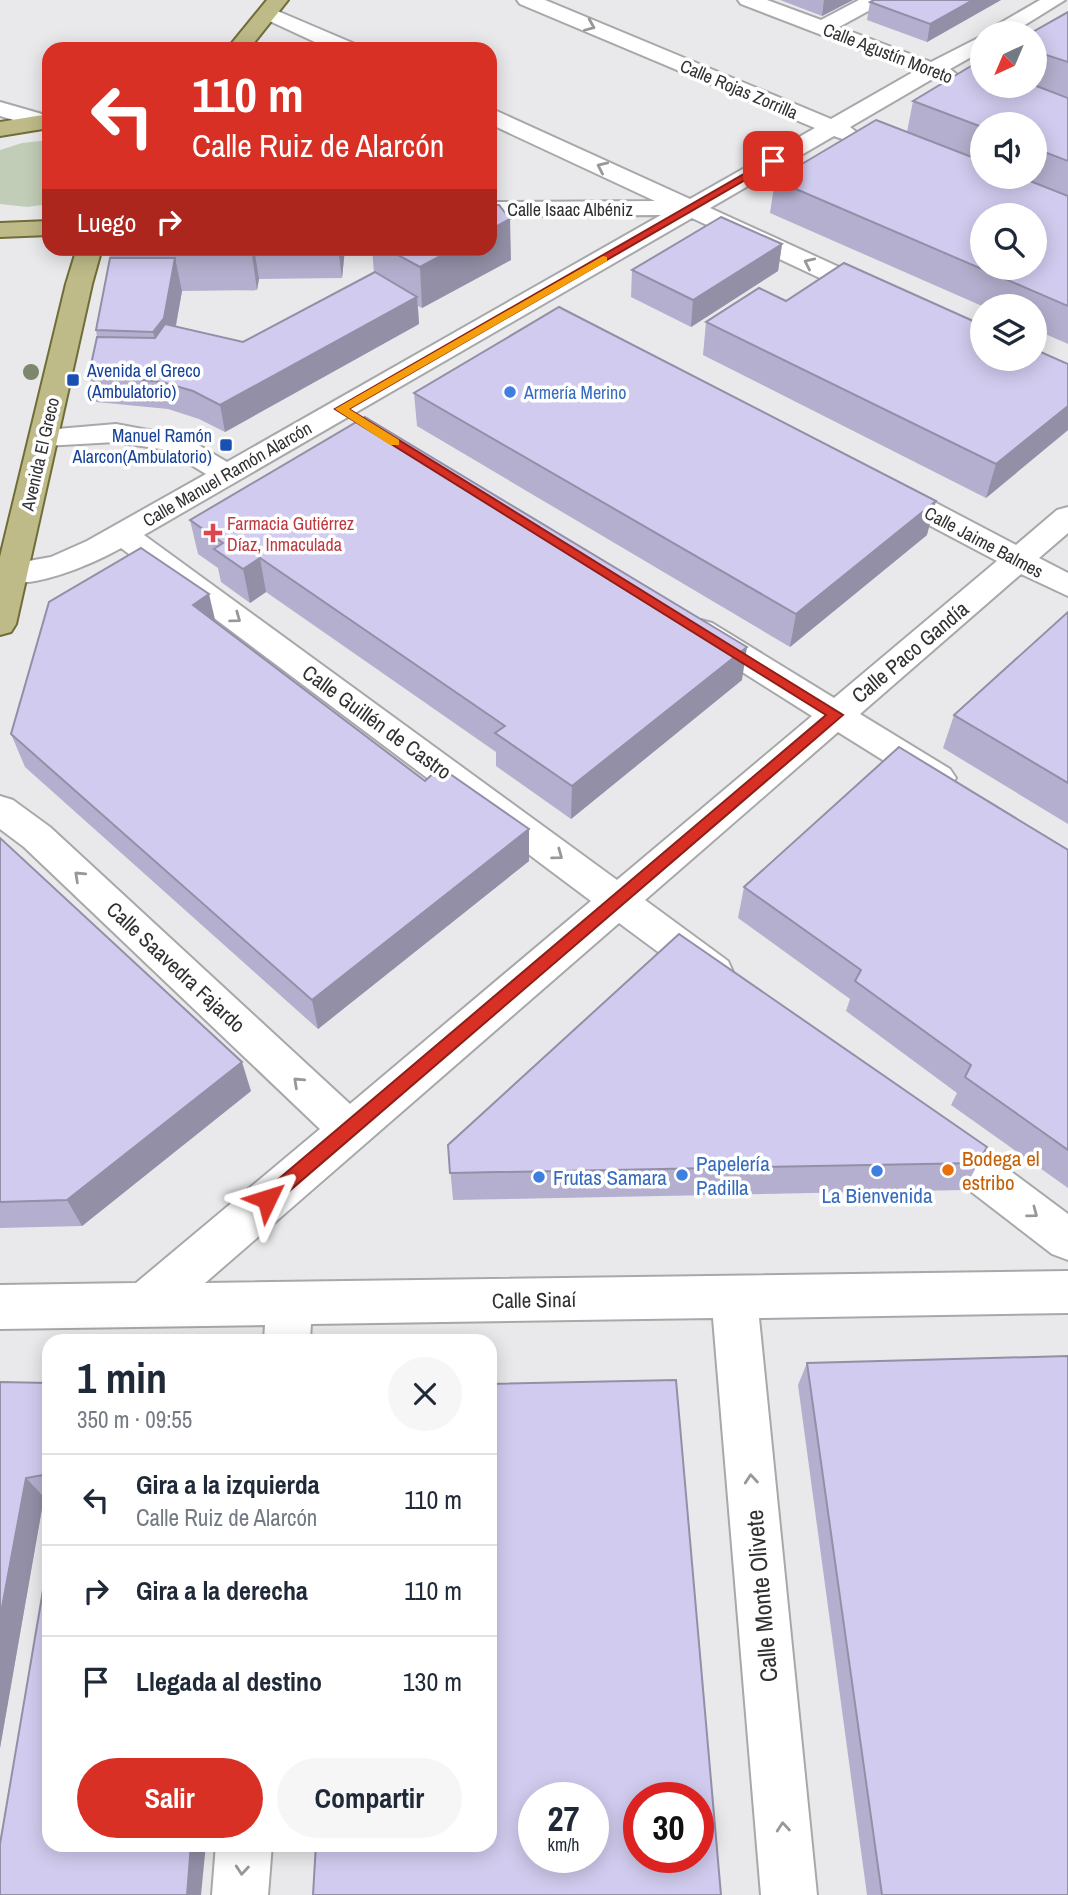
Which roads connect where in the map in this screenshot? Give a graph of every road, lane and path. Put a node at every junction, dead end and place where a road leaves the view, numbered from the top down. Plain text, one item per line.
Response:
1 (527, 0) edge
2 (752, 0) edge
3 (874, 0) edge
4 (1055, 0) edge
5 (1063, 0) edge
6 (1068, 2) edge
7 (273, 6) edge
8 (1018, 21) edge
9 (822, 28) junction
10 (244, 42) edge
11 (335, 42) edge
12 (970, 49) edge
13 (933, 70) junction
14 (970, 84) edge
15 (0, 109) edge
16 (497, 118) edge
17 (42, 120) edge
18 (42, 122) edge
19 (832, 128) junction
20 (0, 129) edge
21 (870, 143) edge
22 (692, 208) junction
23 (497, 209) edge
24 (42, 230) edge
25 (4, 231) edge
26 (76, 256) edge
27 (88, 256) edge
28 (79, 284) junction
29 (894, 302) edge
30 (44, 437) junction
31 (227, 474) junction
32 (859, 476) edge
33 (1068, 517) edge
34 (122, 534) junction
35 (10, 538) edge
36 (1018, 560) junction
37 (12, 573) junction
38 (1068, 586) edge
39 (671, 613) edge
40 (0, 624) edge
41 (836, 715) junction
42 (964, 794) edge
43 (0, 810) edge
44 (618, 900) junction
45 (739, 991) edge
46 (903, 1115) edge
47 (348, 1129) junction
48 (1068, 1240) edge
49 (1068, 1292) edge
50 (734, 1297) junction
51 (145, 1305) junction
52 (0, 1307) edge
53 (289, 1322) edge
54 (243, 1852) edge
55 (240, 1895) edge
56 (789, 1895) edge

1 -> 19 street, Calle Rojas Zorrilla
2 - 9 street, Calle Agustín Moreto
3 - 9 street
4 - 8 street
5 - 6 street
7 - 10 main road
7 - 11 street
9 - 13 street, Calle Agustín Moreto
12 - 13 street, Calle Manuel Ramón Alarcón
13 - 14 street, Calle Agustín Moreto
13 - 19 street, Calle Manuel Ramón Alarcón
15 - 17 street
22 -> 16 street
18 - 20 main road
19 - 21 street, Calle Rojas Zorrilla
19 - 22 street, Calle Manuel Ramón Alarcón
22 - 23 street, Calle Isaac Albéniz
29 -> 22 street
22 - 31 street, Calle Manuel Ramón Alarcón
24 - 25 main road
26 - 28 main road, Avenida El Greco
27 - 28 main road, Avenida El Greco
28 - 30 main road, Avenida El Greco
30 - 31 street
30 - 35 main road, Avenida El Greco
31 - 34 street, Calle Manuel Ramón Alarcón
32 - 36 street, Calle Jaime Balmes
33 - 36 street, Calle Paco Gandía
34 - 37 street, Calle Manuel Ramón Alarcón
34 -> 44 street, Calle Guillén de Castro
35 - 37 main road, Avenida El Greco
36 - 38 street, Calle Jaime Balmes
36 - 41 street, Calle Paco Gandía
37 - 40 main road, Avenida El Greco
39 - 41 street
41 - 42 street
41 - 44 street, Calle Paco Gandía
47 -> 43 street, Calle Saavedra Fajardo
44 - 45 street, Calle Guillén de Castro
44 - 47 street, Calle Paco Gandía
46 -> 48 street
47 - 51 street, Calle Paco Gandía
49 - 50 street, Calle Sinaí
50 - 53 street, Calle Sinaí
56 -> 50 street, Calle Monte Olivete
51 - 52 street, Calle Sinaí
51 - 53 street, Calle Sinaí
54 -> 55 street

